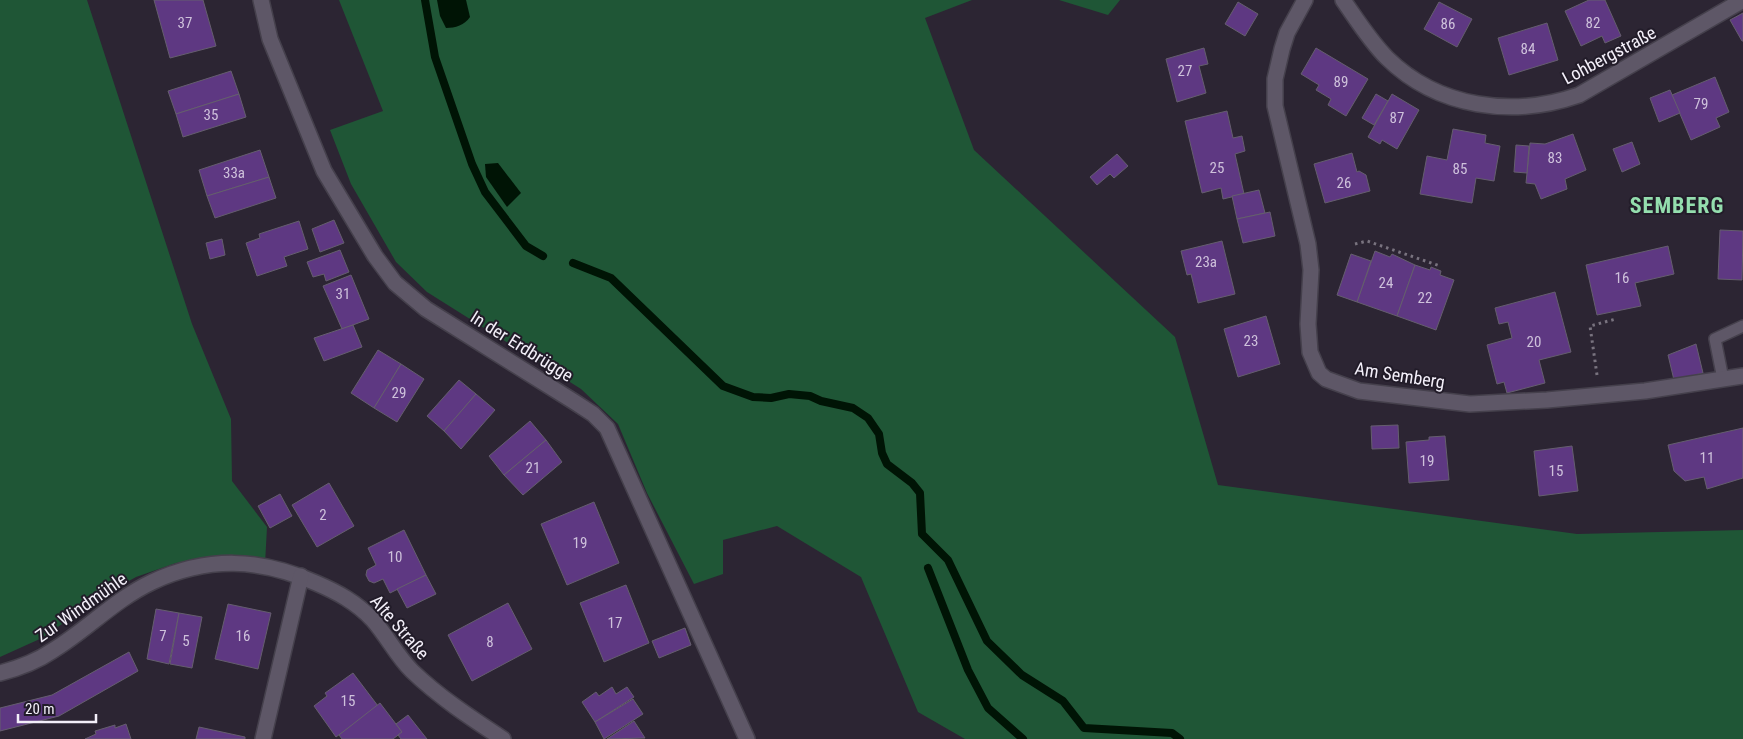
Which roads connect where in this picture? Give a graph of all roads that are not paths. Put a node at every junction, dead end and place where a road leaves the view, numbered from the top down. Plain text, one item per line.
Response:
1 (261, 0) edge
2 (1305, 0) edge
3 (1344, 0) edge
4 (1743, 0) edge
5 (1743, 326) edge
6 (1743, 376) edge
7 (1723, 379) junction
8 (301, 576) junction
9 (0, 673) edge
10 (263, 739) edge
11 (503, 739) edge
12 (747, 739) edge

1 - 12 street, In der Erdbrügge
2 - 7 street, Am Semberg
3 - 4 street, Lohbergstraße
5 - 7 lane
6 - 7 street, Am Semberg
8 - 9 street, Zur Windmühle
8 - 10 street
8 - 11 street, Alte Straße

